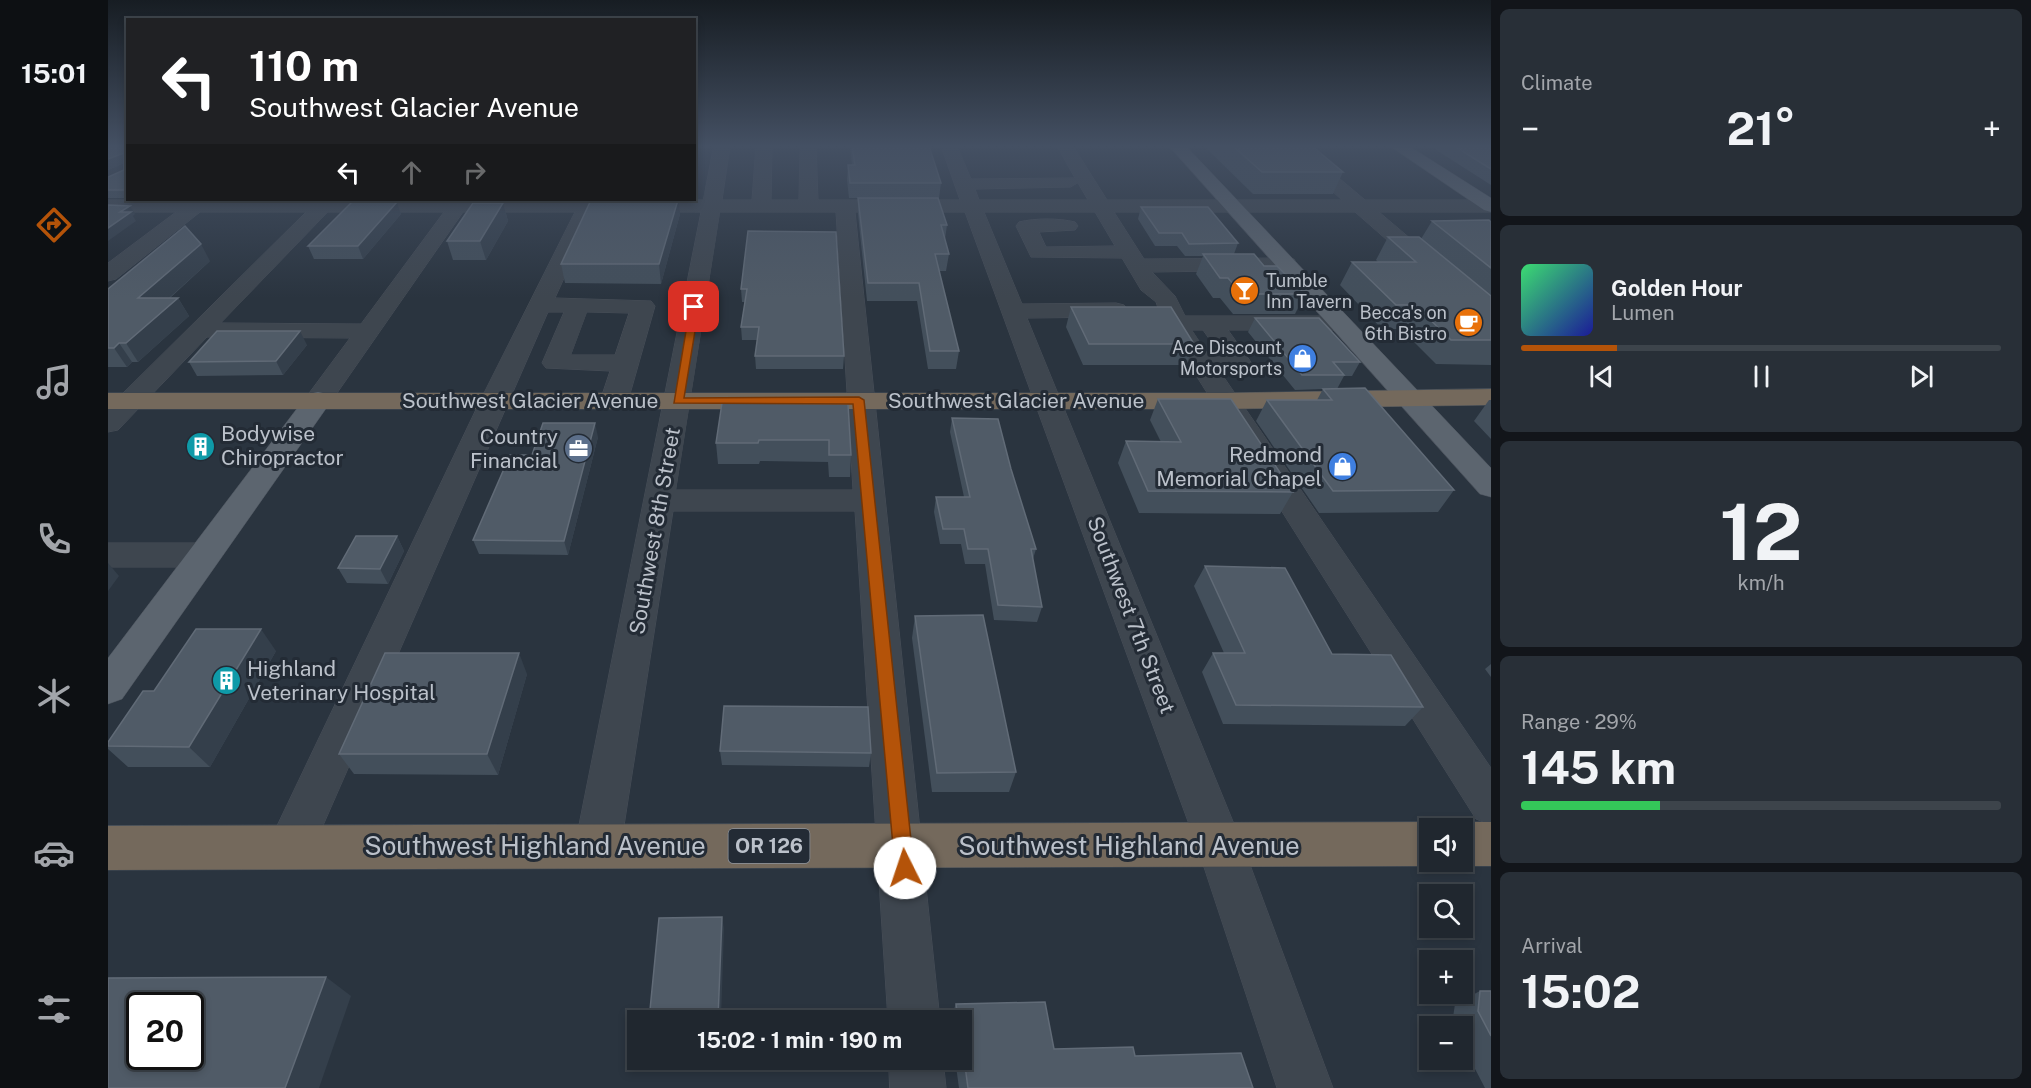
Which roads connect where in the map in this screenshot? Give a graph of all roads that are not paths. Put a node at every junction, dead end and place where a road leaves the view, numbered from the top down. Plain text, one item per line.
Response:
1 (714, 197) edge
2 (762, 197) edge
3 (809, 197) edge
4 (969, 197) edge
5 (1099, 197) edge
6 (1224, 197) edge
7 (1350, 197) edge
8 (1477, 197) edge
9 (200, 203) edge
10 (326, 203) edge
11 (459, 203) edge
12 (588, 203) edge
13 (108, 206) edge
14 (713, 206) junction
15 (761, 206) junction
16 (809, 206) junction
17 (845, 206) junction
18 (973, 206) junction
19 (1233, 206) junction
20 (1361, 206) junction
21 (1491, 206) edge
22 (1110, 213) junction
23 (987, 243) junction
24 (1034, 243) junction
25 (1286, 264) junction
26 (1136, 266) junction
27 (108, 274) edge
28 (999, 274) junction
29 (1023, 274) dead end
30 (540, 304) junction
31 (578, 306) junction
32 (669, 306) junction
33 (1160, 310) junction
34 (1013, 311) junction
35 (1491, 319) edge
36 (1210, 323) junction
37 (1340, 323) junction
38 (201, 330) junction
39 (367, 331) junction
40 (626, 363) junction
41 (1202, 365) junction
42 (1491, 397) edge
43 (1409, 398) junction
44 (318, 400) junction
45 (859, 400) junction
46 (120, 401) edge
47 (494, 401) junction
48 (614, 401) junction
49 (678, 401) junction
50 (1047, 401) junction
51 (1225, 401) junction
52 (108, 424) edge
53 (1491, 487) edge
54 (869, 500) junction
55 (661, 501) junction
56 (108, 555) edge
57 (204, 555) junction
58 (108, 688) edge
59 (1491, 805) edge
60 (1419, 844) edge
61 (1473, 844) edge
62 (1491, 844) edge
63 (598, 845) junction
64 (291, 846) junction
65 (903, 846) junction
66 (1220, 846) junction
67 (108, 848) edge
68 (913, 1010) edge
69 (917, 1070) edge
70 (918, 1088) edge
71 (1305, 1088) edge

1 - 14 street, Southwest 8th Street
2 - 15 street
3 - 16 street
4 - 18 street, Southwest 7th Street
5 - 22 street
6 - 19 main road
7 - 20 street
8 - 21 main road
9 - 10 street
9 - 13 street
9 - 27 street
10 - 11 street
10 - 38 street
11 - 12 street
11 - 39 street
12 - 14 street
12 - 30 street
14 - 15 street
14 - 32 street, Southwest 8th Street
15 - 16 street
16 - 17 street
17 - 18 street
17 - 45 street
18 - 22 street
18 - 23 street, Southwest 7th Street
19 - 20 street
19 - 22 street
19 - 25 main road
20 - 21 street
20 - 35 street
22 - 24 street
22 - 26 street
22 - 26 street
23 - 24 street
23 - 28 street, Southwest 7th Street
24 - 26 street
25 - 26 street
25 - 37 main road
26 - 33 street
28 - 29 street
28 - 34 street, Southwest 7th Street
30 - 31 street
30 - 47 street
31 - 32 street
31 - 40 street
32 - 40 street
32 - 49 street, Southwest 8th Street
33 - 34 street
33 - 36 street
33 - 41 street
34 - 50 street, Southwest 7th Street
36 - 37 street
36 - 41 street
37 - 43 main road
38 - 39 street
38 - 46 street
39 - 44 street
40 - 48 street
41 - 51 street
42 - 43 highway, Southwest Glacier Avenue
43 - 51 highway, Southwest Glacier Avenue
43 - 53 main road
44 - 46 highway, Southwest Glacier Avenue
44 - 47 highway, Southwest Glacier Avenue
44 - 57 main road
45 - 49 highway, Southwest Glacier Avenue
45 - 50 highway, Southwest Glacier Avenue
45 - 54 street
46 - 52 street
47 - 48 highway, Southwest Glacier Avenue
47 - 64 street
48 - 49 highway, Southwest Glacier Avenue
49 - 55 street, Southwest 8th Street
50 - 51 highway, Southwest Glacier Avenue
50 - 66 street, Southwest 7th Street
51 - 59 street
54 - 55 street
54 - 65 street
55 - 63 street, Southwest 8th Street
56 - 57 street
57 - 58 main road
60 - 66 highway, Southwest Highland Avenue / OR 126
61 - 62 highway
63 - 64 highway, Southwest Highland Avenue / OR 126
63 - 65 highway, Southwest Highland Avenue / OR 126
64 - 67 highway, Southwest Highland Avenue / OR 126
65 - 66 highway, Southwest Highland Avenue / OR 126
65 - 68 street
66 - 71 street, Southwest 7th Street
69 - 70 street

